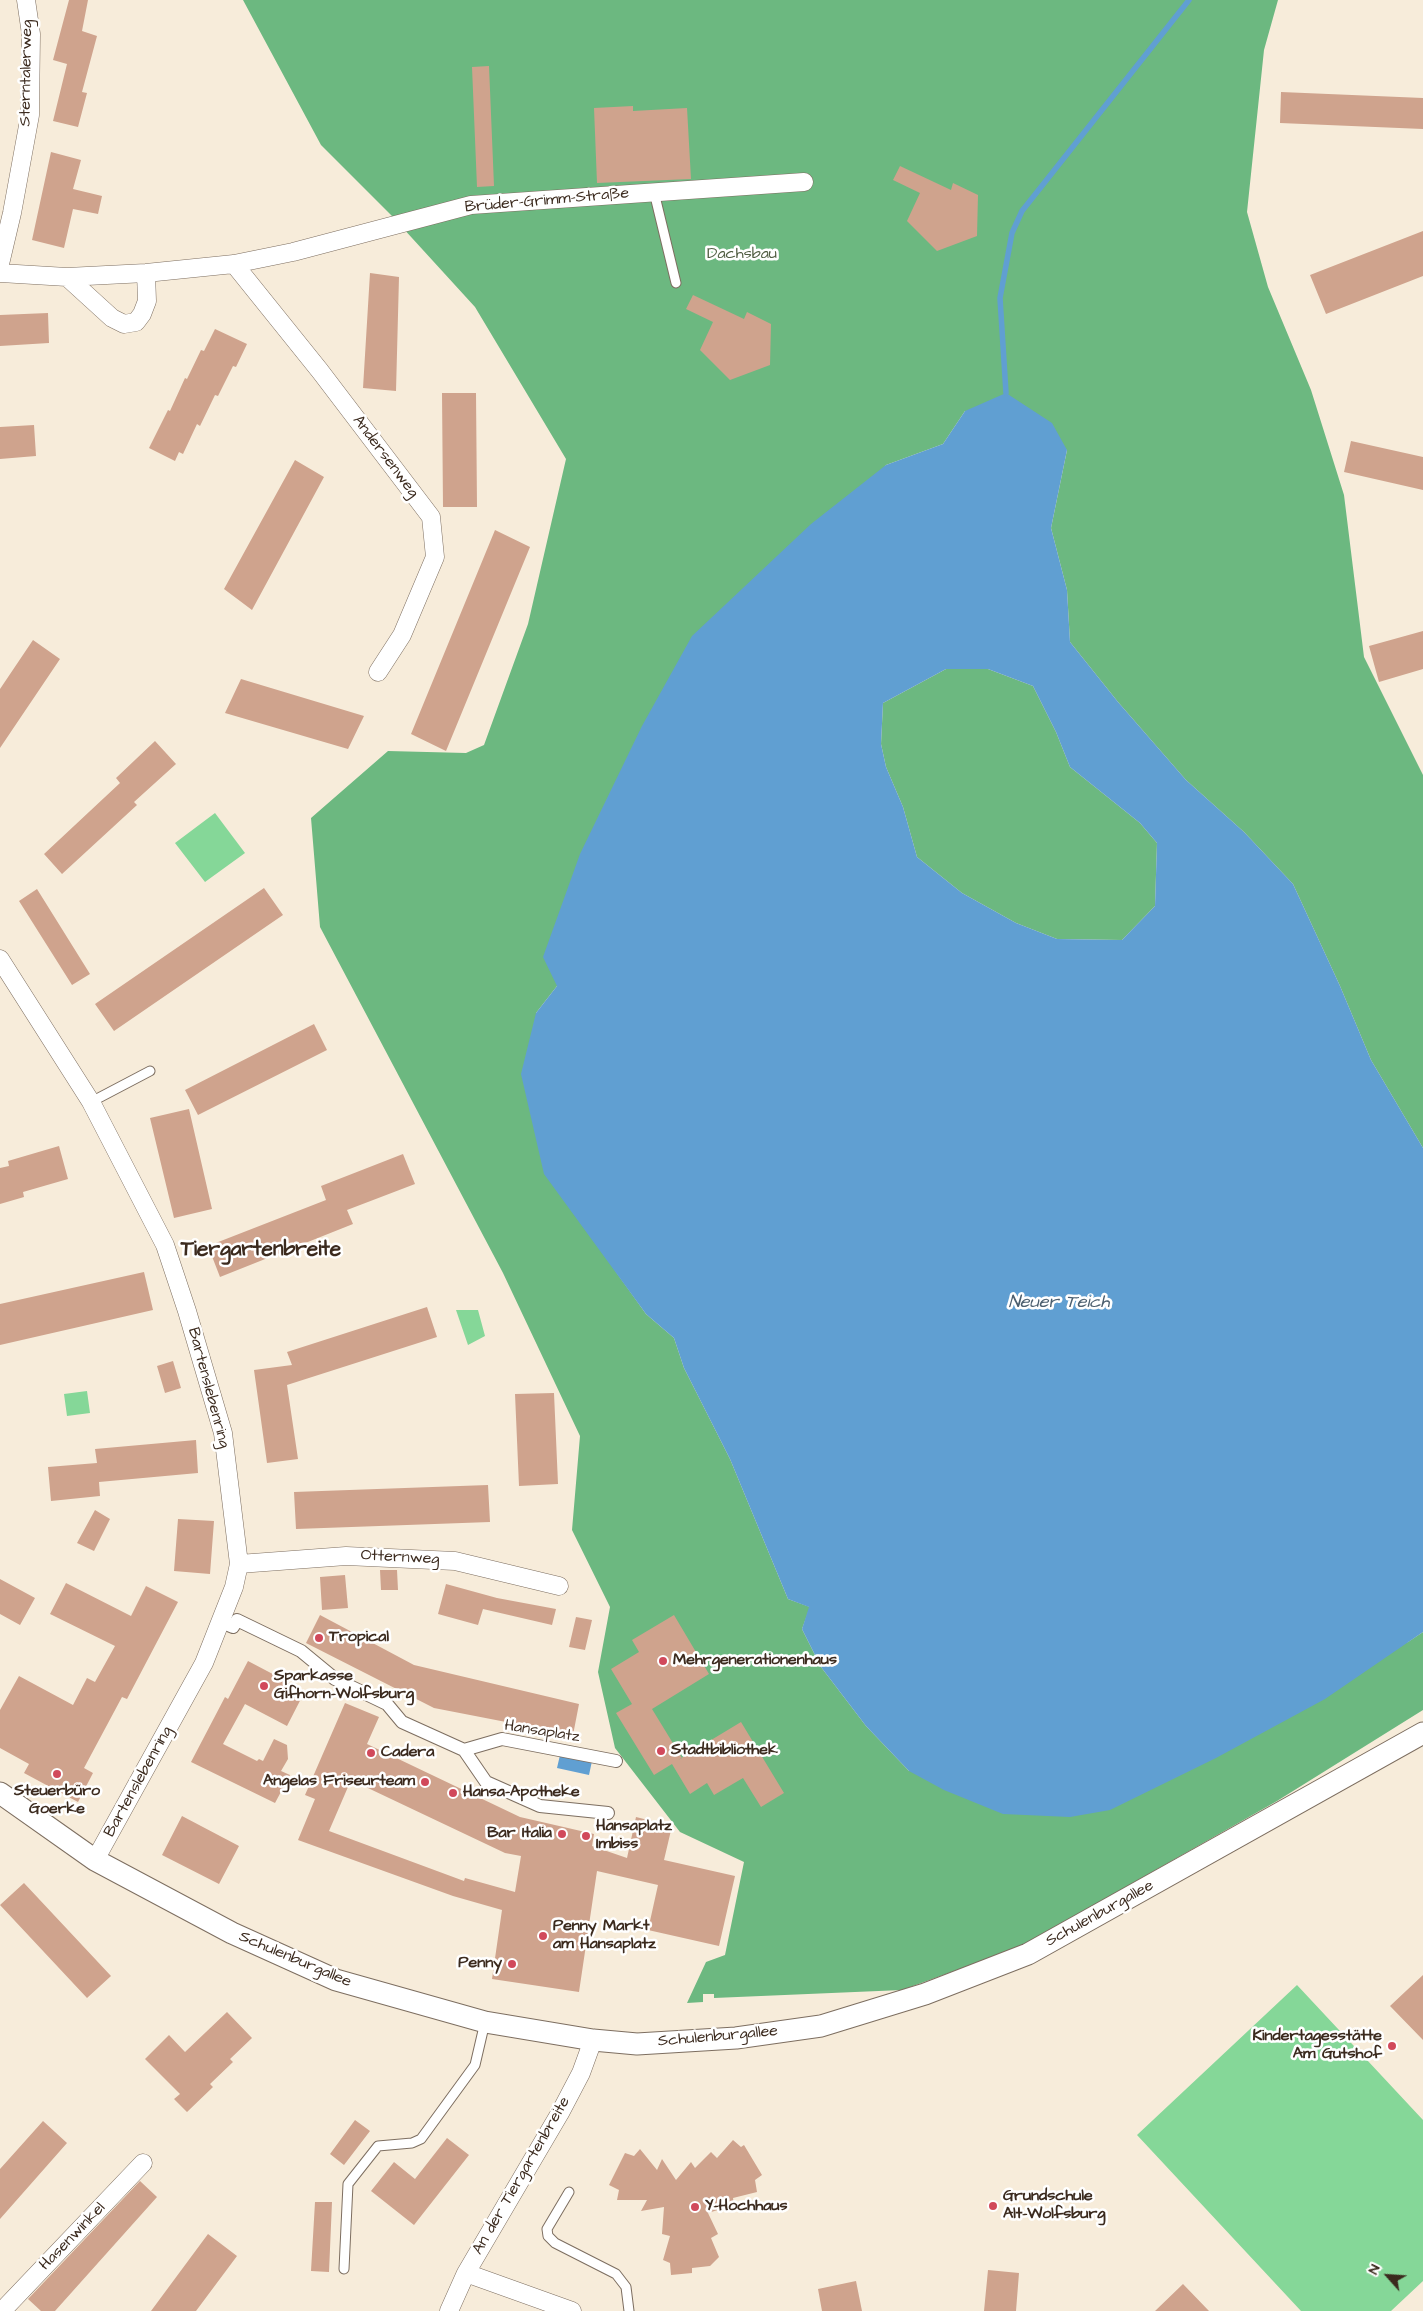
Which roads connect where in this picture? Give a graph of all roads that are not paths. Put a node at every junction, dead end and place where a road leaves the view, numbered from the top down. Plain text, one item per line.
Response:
1 (26, 0) edge
2 (804, 182) dead end
3 (654, 192) junction
4 (0, 264) edge
5 (234, 264) junction
6 (146, 273) junction
7 (0, 274) edge
8 (67, 277) junction
9 (676, 283) dead end
10 (378, 672) dead end
11 (0, 960) edge
12 (150, 1071) dead end
13 (91, 1102) junction
14 (239, 1564) junction
15 (559, 1586) dead end
16 (221, 1622) junction
17 (1423, 1733) edge
18 (464, 1750) junction
19 (616, 1761) dead end
20 (0, 1793) edge
21 (608, 1813) dead end
22 (95, 1860) junction
23 (485, 2022) junction
24 (593, 2040) junction
25 (143, 2163) dead end
26 (569, 2192) dead end
27 (344, 2269) dead end
28 (466, 2273) junction
29 (2, 2311) edge
30 (449, 2311) edge
31 (572, 2311) edge
32 (629, 2311) edge

1 - 4 street, Sterntalerweg
2 - 3 street, Brüder-Grimm-Straße
3 - 5 street, Brüder-Grimm-Straße
3 - 9 lane
5 - 6 street, Brüder-Grimm-Straße
5 - 10 street, Andersenweg
6 - 8 street, Brüder-Grimm-Straße
6 - 8 street
7 - 8 street, Brüder-Grimm-Straße
11 - 13 street, Bartenslebenring
12 - 13 lane
13 - 14 street, Bartenslebenring
14 - 15 street, Otternweg
14 - 16 street, Bartenslebenring
16 - 18 street
16 - 22 street, Bartenslebenring
17 - 24 street, Schulenburgallee
18 - 19 street, Hansaplatz
18 - 21 street
20 - 22 street, Schulenburgallee
22 - 23 street, Schulenburgallee
23 - 24 street, Schulenburgallee
23 - 27 lane
24 - 28 street, An der Tiergartenbreite
25 - 29 street, Hasenwinkel
26 - 32 lane
28 - 30 street, An der Tiergartenbreite
28 - 31 street

